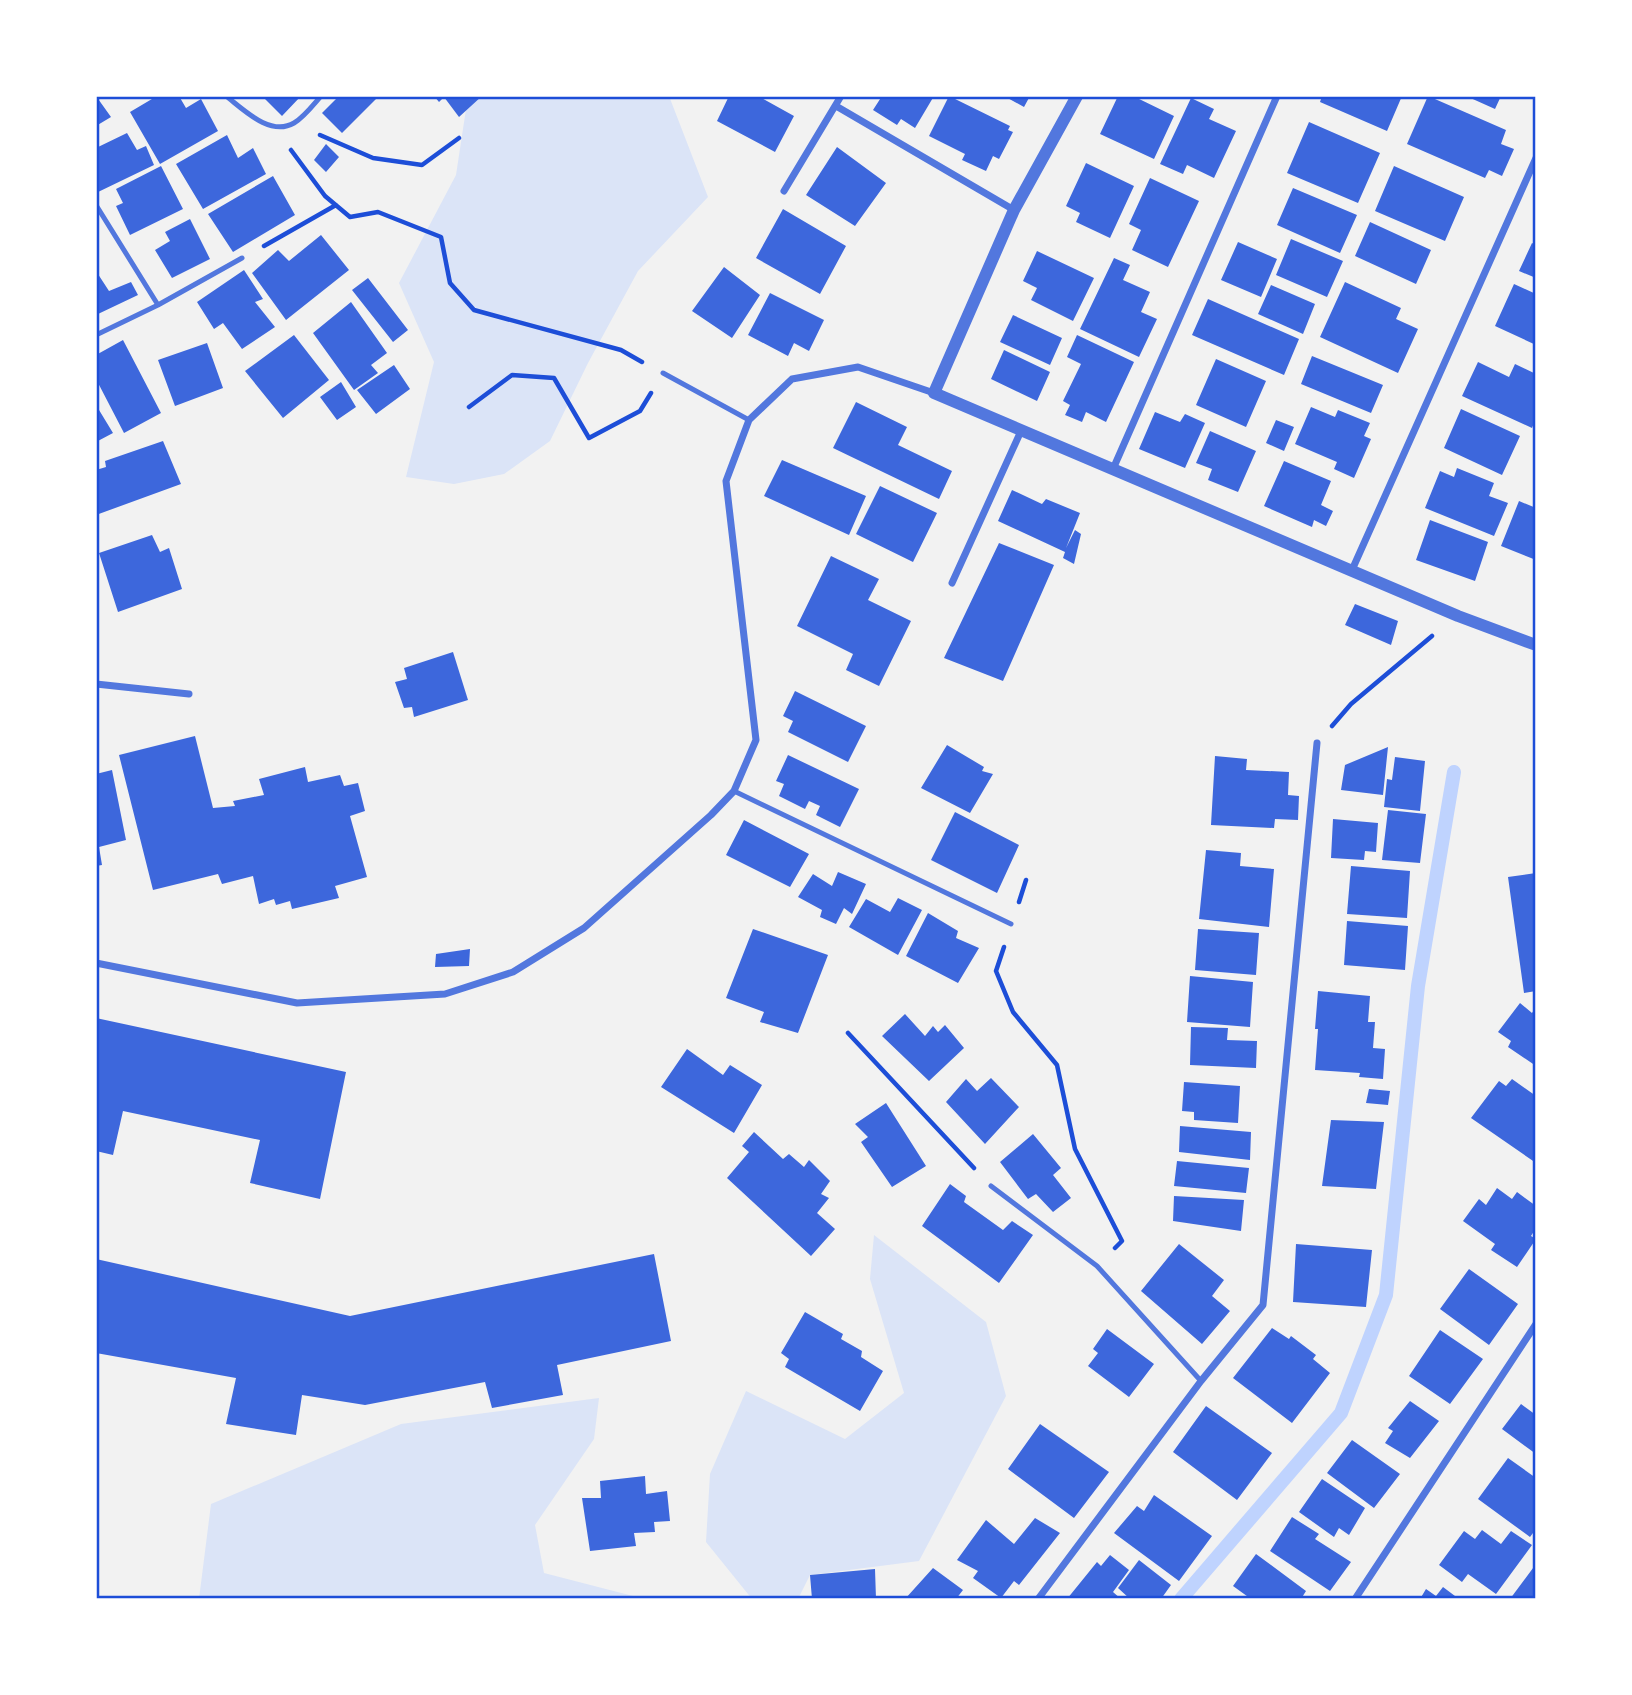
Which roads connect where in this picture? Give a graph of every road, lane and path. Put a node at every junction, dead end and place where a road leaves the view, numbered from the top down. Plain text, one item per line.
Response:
1 (226, 96) edge
2 (321, 96) edge
3 (841, 96) edge
4 (1077, 96) edge
5 (1278, 96) edge
6 (836, 106) junction
7 (293, 125) junction
8 (274, 127) junction
9 (459, 138) dead end
10 (1536, 158) edge
11 (784, 191) dead end
12 (96, 205) edge
13 (336, 205) junction
14 (1014, 210) junction
15 (242, 258) joint
16 (158, 305) junction
17 (96, 335) edge
18 (663, 373) junction
19 (934, 393) junction
20 (469, 407) dead end
21 (749, 420) junction
22 (1021, 431) junction
23 (1113, 470) junction
24 (1352, 570) junction
25 (953, 583) dead end
26 (1458, 616) junction
27 (1536, 645) edge
28 (96, 684) edge
29 (189, 694) dead end
30 (1317, 743) joint
31 (734, 791) junction
32 (1026, 880) dead end
33 (1012, 924) junction
34 (96, 963) edge
35 (848, 1033) dead end
36 (991, 1186) joint
37 (1097, 1266) junction
38 (1536, 1324) edge
39 (1201, 1381) junction
40 (1038, 1599) edge
41 (1355, 1599) edge

1 - 8 lane
2 - 7 lane
3 - 6 street
4 - 14 street
5 - 23 street
6 - 11 street
6 - 14 street
7 - 8 lane
7 - 9 path
8 - 13 path
10 - 24 street
12 - 16 lane
13 - 15 path
13 - 18 path
14 - 19 street
15 - 16 lane
16 - 17 lane
18 - 20 path
18 - 21 lane
19 - 21 street
19 - 22 street
21 - 31 street
22 - 23 street
22 - 25 street
23 - 24 street
24 - 26 street
26 - 27 street
26 - 30 path
28 - 29 street
30 - 39 street
31 - 33 lane
31 - 34 street
32 - 33 path
33 - 37 path
35 - 36 path
36 - 37 lane
37 - 39 lane
38 - 41 street
39 - 40 street

